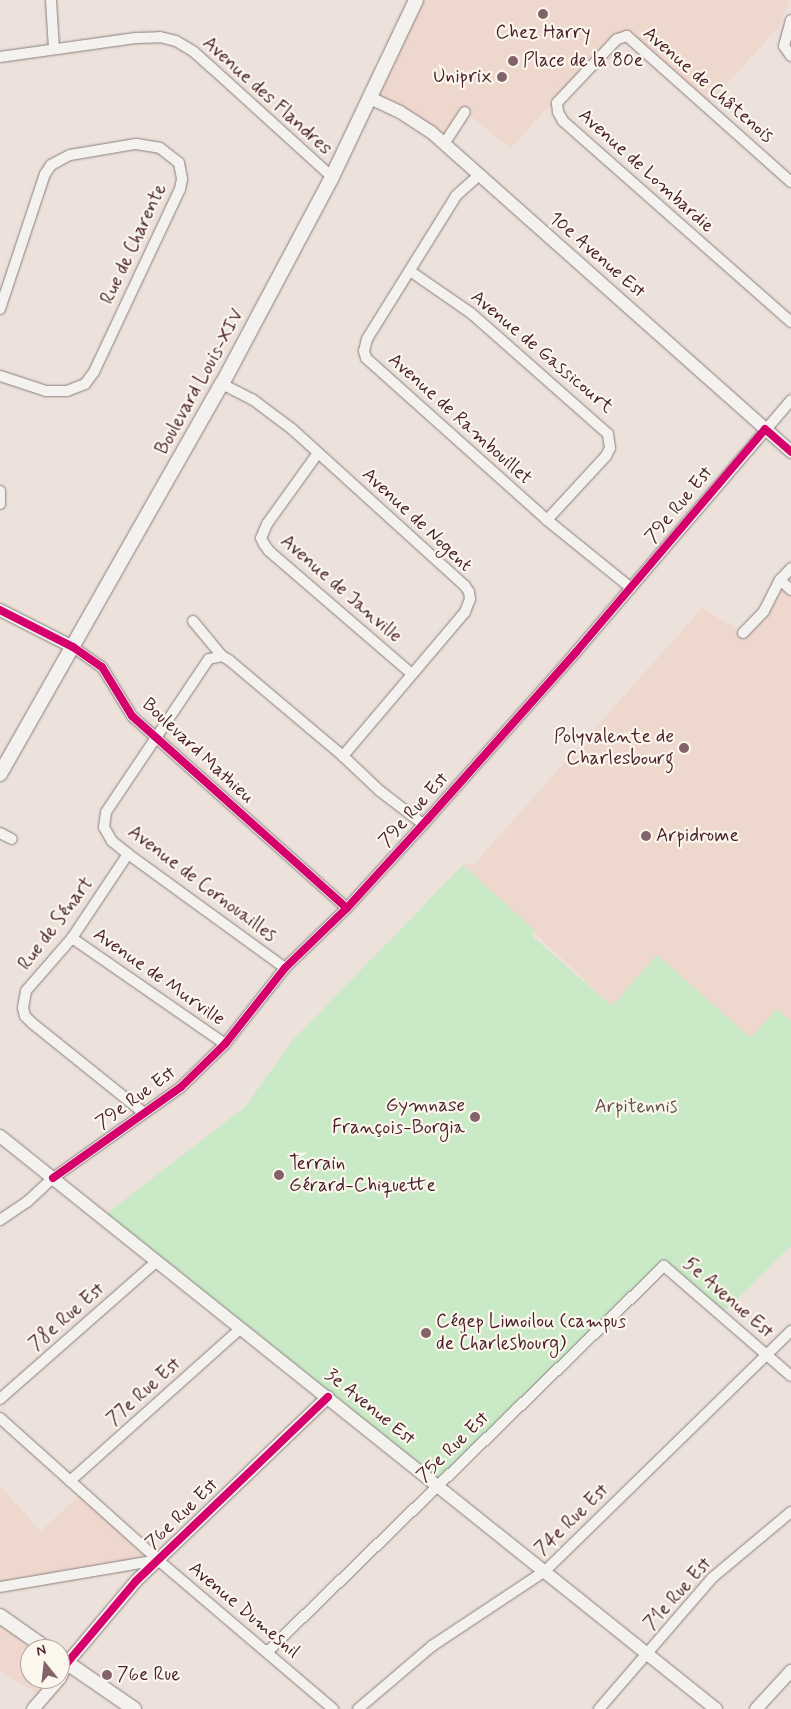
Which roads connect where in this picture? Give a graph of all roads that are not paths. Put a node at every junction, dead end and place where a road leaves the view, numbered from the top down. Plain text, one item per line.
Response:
1 (51, 0) edge
2 (416, 0) edge
3 (791, 20) edge
4 (623, 37) joint
5 (54, 49) junction
6 (791, 56) edge
7 (0, 57) edge
8 (370, 98) junction
9 (465, 112) dead end
10 (444, 144) junction
11 (478, 176) junction
12 (332, 177) junction
13 (791, 182) edge
14 (410, 271) junction
15 (0, 309) edge
16 (791, 322) edge
17 (0, 376) edge
18 (222, 384) junction
19 (791, 400) edge
20 (765, 429) junction
21 (791, 452) edge
22 (318, 453) junction
23 (0, 491) edge
24 (0, 504) edge
25 (547, 520) junction
26 (791, 568) edge
27 (780, 580) junction
28 (631, 588) junction
29 (791, 590) edge
30 (0, 610) edge
31 (193, 621) dead end
32 (743, 633) dead end
33 (73, 647) junction
34 (222, 656) junction
35 (411, 673) junction
36 (155, 737) junction
37 (343, 756) junction
38 (0, 774) edge
39 (423, 824) junction
40 (0, 833) edge
41 (12, 839) dead end
42 (128, 854) junction
43 (347, 908) junction
44 (72, 938) junction
45 (285, 968) junction
46 (225, 1044) junction
47 (144, 1113) junction
48 (0, 1136) edge
49 (53, 1178) junction
50 (0, 1220) edge
51 (157, 1261) junction
52 (664, 1266) joint
53 (241, 1328) junction
54 (791, 1331) edge
55 (767, 1354) junction
56 (791, 1376) edge
57 (328, 1397) junction
58 (0, 1399) edge
59 (0, 1418) edge
60 (70, 1481) junction
61 (438, 1486) junction
62 (791, 1512) edge
63 (158, 1560) junction
64 (545, 1571) junction
65 (0, 1587) edge
66 (1, 1618) edge
67 (32, 1639) edge
68 (267, 1652) junction
69 (70, 1653) edge
70 (648, 1654) junction
71 (70, 1664) edge
72 (791, 1671) edge
73 (51, 1689) edge
74 (32, 1709) edge
75 (134, 1709) edge
76 (332, 1709) edge
77 (358, 1709) edge
78 (599, 1709) edge
79 (716, 1709) edge
80 (756, 1709) edge

1 - 5 street
2 - 8 main road, Boulevard Louis-XIV
3 - 6 street
4 - 13 street, Avenue de Châtenois
4 - 16 street, Avenue de Lombardie
5 - 7 street, Avenue des Flandres
5 - 12 street, Avenue des Flandres
8 - 10 street, 10e Avenue Est
8 - 12 main road, Boulevard Louis-XIV
9 - 10 street
10 - 11 street, 10e Avenue Est
11 - 14 street, Avenue de Rambouillet
11 - 20 street, 10e Avenue Est
12 - 18 main road, Boulevard Louis-XIV
14 - 25 street, Avenue de Rambouillet
14 - 25 street, Avenue de Gassicourt
15 - 17 street, Rue de Charente
18 - 22 street, Avenue de Nogent
18 - 33 main road, Boulevard Louis-XIV
19 - 20 street
20 - 21 street, 10e Avenue Est
20 - 28 street, 79e Rue Est
22 - 35 street, Avenue de Janville
22 - 35 street, Avenue de Nogent
23 - 24 street
25 - 28 street, Avenue de Rambouillet
26 - 27 street
27 - 29 street
27 - 32 street
28 - 39 street, 79e Rue Est
30 - 33 street, Boulevard Mathieu
31 - 34 street
33 - 36 street, Boulevard Mathieu
33 - 38 main road, Boulevard Louis-XIV
34 - 36 street, Avenue de Cornouailles
34 - 37 street
35 - 37 street, Avenue de Nogent
36 - 42 street, Avenue de Cornouailles
36 - 43 street, Boulevard Mathieu
37 - 39 street
39 - 43 street, 79e Rue Est
40 - 41 street
42 - 44 street, Rue de Sénart
42 - 45 street, Avenue de Cornouailles
43 - 45 street, 79e Rue Est
44 - 46 street, Avenue de Murville
44 - 47 street, Rue de Sénart
45 - 46 street, 79e Rue Est
46 - 47 street, 79e Rue Est
47 - 49 street, 79e Rue Est
48 - 49 street, 3e Avenue Est
49 - 50 street, 79e Rue Est
49 - 51 street, 3e Avenue Est
51 - 53 street, 3e Avenue Est
51 - 58 street, 78e Rue Est
52 - 55 street, 5e Avenue Est
52 - 61 street, 75e Rue Est
53 - 57 street, 3e Avenue Est
53 - 60 street, 77e Rue Est
54 - 55 street, 74e Rue Est
55 - 56 street, 5e Avenue Est
55 - 64 street, 74e Rue Est
57 - 61 street, 3e Avenue Est
57 - 63 street, 76e Rue Est
59 - 60 street, Avenue Dumesnil
60 - 63 street, Avenue Dumesnil
61 - 64 street, 3e Avenue Est
61 - 68 street, 75e Rue Est
62 - 70 street, 71e Rue Est
63 - 65 street
63 - 68 street, Avenue Dumesnil
63 - 69 street, 76e Rue Est
64 - 70 street, 3e Avenue Est
64 - 77 street, 74e Rue Est
66 - 67 main road
68 - 76 street, Avenue Dumesnil
70 - 78 street, 71e Rue Est
70 - 79 street, 3e Avenue Est
71 - 75 main road
72 - 80 street
73 - 74 street, 76e Rue Est

